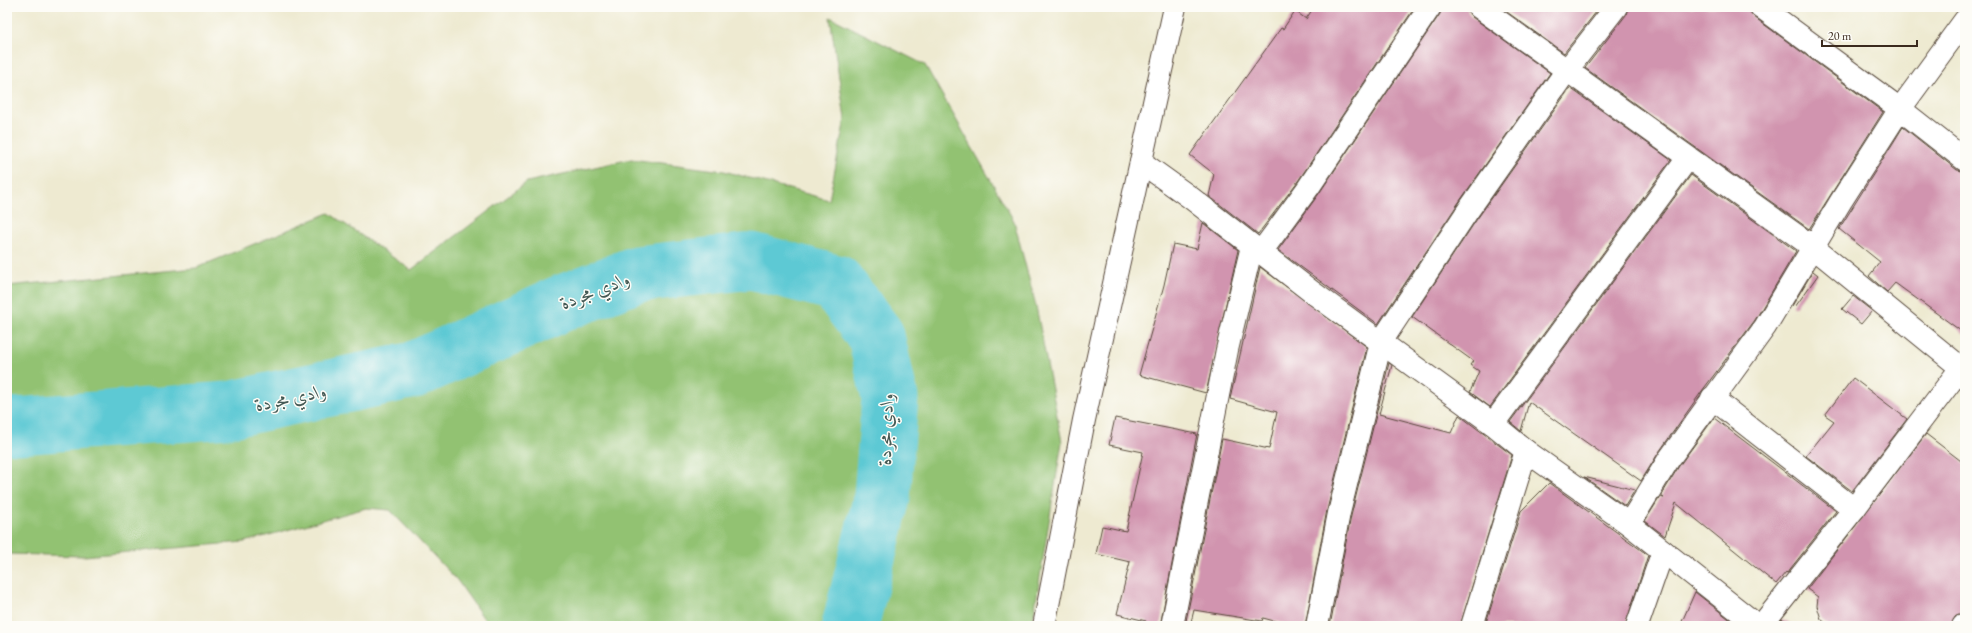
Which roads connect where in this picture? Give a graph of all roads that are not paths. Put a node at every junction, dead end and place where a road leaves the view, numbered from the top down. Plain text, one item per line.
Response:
1 (1175, 7) edge
2 (1430, 7) edge
3 (1479, 7) edge
4 (1616, 7) edge
5 (1761, 7) edge
6 (1965, 20) edge
7 (1567, 70) junction
8 (1900, 109) junction
9 (1688, 158) junction
10 (1965, 160) edge
11 (1141, 162) junction
12 (1814, 248) junction
13 (1256, 249) junction
14 (1381, 342) junction
15 (1963, 370) edge
16 (1712, 398) junction
17 (1493, 424) junction
18 (1526, 451) junction
19 (1854, 510) junction
20 (1629, 524) junction
21 (1663, 551) junction
22 (1044, 626) edge
23 (1172, 626) edge
24 (1317, 626) edge
25 (1472, 626) edge
26 (1637, 626) edge
27 (1758, 626) edge
28 (1761, 626) edge

1 - 11 street
2 - 13 street
3 - 7 street
4 - 7 street
5 - 8 street
6 - 8 street
7 - 9 street
7 - 14 street
8 - 10 street
8 - 12 street
9 - 12 street
9 - 17 street
11 - 13 street
11 - 22 street
12 - 15 street
12 - 16 street
13 - 14 street
13 - 23 street
14 - 17 street
14 - 24 street
15 - 19 street
16 - 19 street
16 - 20 street
17 - 18 street
18 - 20 street
18 - 25 street
19 - 28 street
20 - 21 street
21 - 26 street
21 - 27 street

